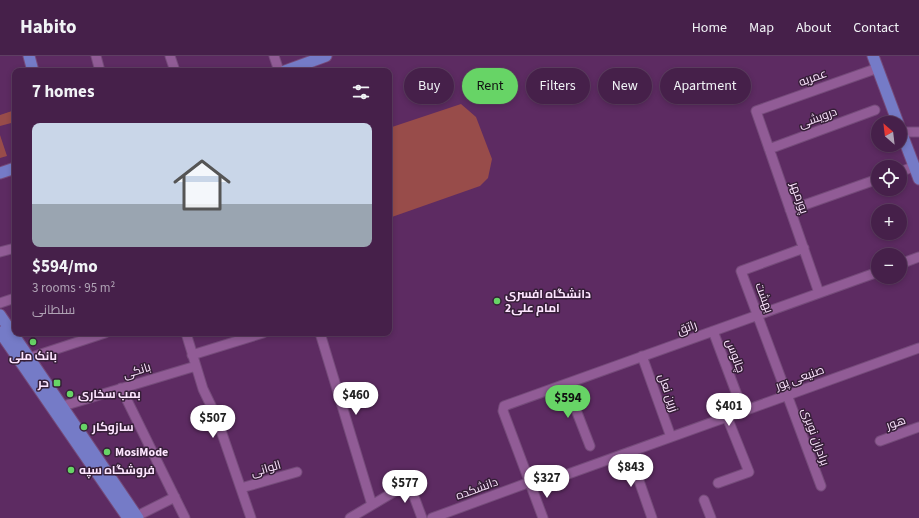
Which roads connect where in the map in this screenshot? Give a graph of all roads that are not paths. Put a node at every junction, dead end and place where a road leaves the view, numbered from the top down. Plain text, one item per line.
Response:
1 (29, 56) edge
2 (96, 56) edge
3 (170, 56) edge
4 (274, 56) edge
5 (326, 56) edge
6 (873, 56) edge
7 (32, 68) edge
8 (99, 68) edge
9 (174, 68) edge
10 (278, 68) edge
11 (293, 68) edge
12 (878, 68) junction
13 (875, 110) dead end
14 (756, 111) joint
15 (896, 116) edge
16 (907, 129) edge
17 (919, 132) edge
18 (907, 147) edge
19 (769, 149) junction
20 (914, 166) junction
21 (12, 169) edge
22 (907, 169) edge
23 (0, 173) edge
24 (919, 179) edge
25 (871, 181) edge
26 (790, 210) junction
27 (804, 248) junction
28 (12, 249) edge
29 (0, 252) edge
30 (919, 257) edge
31 (907, 261) edge
32 (871, 274) edge
33 (819, 293) junction
34 (12, 299) edge
35 (0, 303) edge
36 (0, 315) edge
37 (757, 315) junction
38 (713, 331) junction
39 (0, 332) edge
40 (96, 336) edge
41 (187, 336) edge
42 (253, 336) edge
43 (321, 336) edge
44 (919, 348) edge
45 (192, 355) junction
46 (642, 356) junction
47 (25, 360) junction
48 (196, 366) junction
49 (566, 384) junction
50 (121, 388) junction
51 (787, 395) junction
52 (62, 406) junction
53 (743, 411) junction
54 (727, 417) junction
55 (919, 427) edge
56 (671, 437) junction
57 (880, 441) dead end
58 (590, 446) dead end
59 (629, 452) junction
60 (297, 472) dead end
61 (718, 483) dead end
62 (531, 484) junction
63 (821, 486) dead end
64 (241, 488) junction
65 (175, 497) junction
66 (704, 500) dead end
67 (372, 505) junction
68 (135, 518) edge
69 (185, 518) edge
70 (251, 518) edge
71 (350, 518) edge
72 (422, 518) edge
73 (432, 518) edge
74 (543, 518) edge
75 (652, 518) edge
76 (711, 518) edge

1 - 7 main road
2 - 8 street
3 - 9 street
4 - 10 street
5 - 11 main road
6 - 12 main road
12 - 14 street, عمریه
12 - 15 main road
13 - 19 street, درویشی
14 - 19 street, پورمهر
16 - 17 street
18 - 20 main road
19 - 26 street, پورمهر
20 - 22 street
20 - 24 main road
21 - 23 main road
25 - 26 street
26 - 27 street, پورمهر
27 - 33 street, پورمهر
27 - 37 street, بهشت
28 - 29 street
30 - 31 street
32 - 33 street, راتق
33 - 37 street, راتق
34 - 35 street
36 - 47 main road
37 - 38 street, راتق
37 - 51 street, بهشت
38 - 46 street, راتق
38 - 53 street, چالوس
39 - 47 main road
40 - 47 street
41 - 45 street
42 - 45 street
43 - 67 street
44 - 51 street, صنیعی پور
45 - 48 street
46 - 49 street, راتق
46 - 56 street, زرین نعل
47 - 52 main road
47 - 68 main road
48 - 50 street, بانکی
48 - 64 street
49 - 58 street
49 - 62 street, راتق
50 - 52 street, بانکی
50 - 65 street
51 - 53 street, صنیعی پور
51 - 63 street, برادران نوبری
52 - 68 main road
53 - 54 street, صنیعی پور
54 - 56 street, صنیعی پور
54 - 61 street
55 - 57 street, هور
56 - 59 street, صنیعی پور
59 - 62 street, صنیعی پور
59 - 75 street
60 - 64 street, الوانی
62 - 73 street, دانشکده
62 - 74 street
64 - 70 street
65 - 68 street
65 - 69 street
66 - 76 street
67 - 71 street
67 - 72 street

